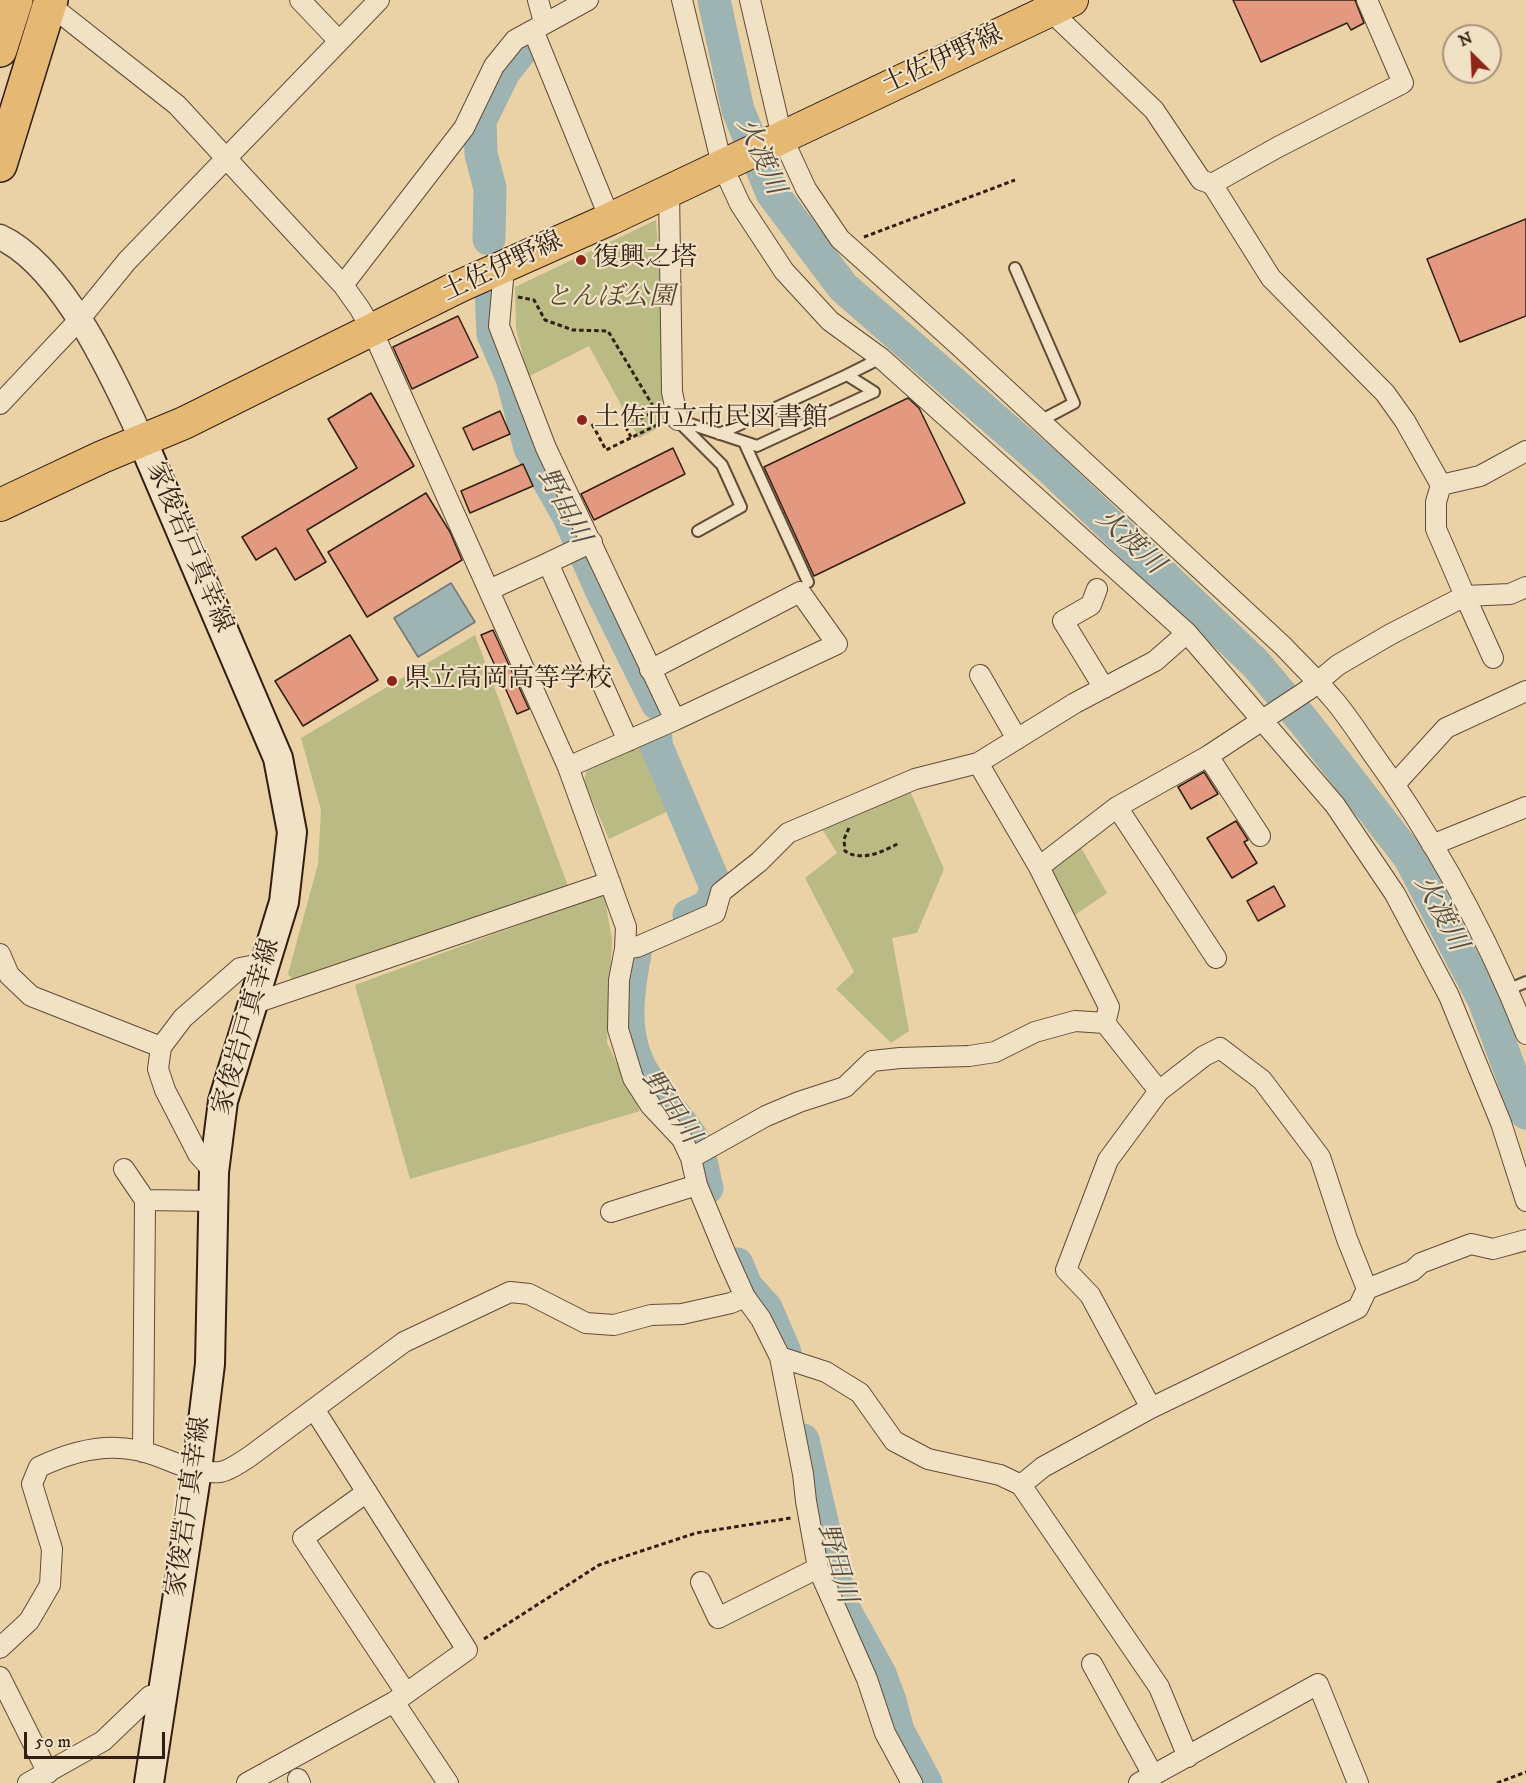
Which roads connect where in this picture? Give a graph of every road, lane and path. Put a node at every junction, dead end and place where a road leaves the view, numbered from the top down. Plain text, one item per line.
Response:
1 (16, 0) edge
2 (300, 0) edge
3 (379, 0) edge
4 (538, 0) edge
5 (588, 0) edge
6 (682, 0) edge
7 (750, 0) edge
8 (1366, 0) edge
9 (50, 3) edge
10 (1054, 3) edge
11 (538, 26) junction
12 (339, 41) junction
13 (0, 50) edge
14 (779, 138) junction
15 (227, 158) junction
16 (727, 163) junction
17 (0, 165) edge
18 (1015, 180) dead end
19 (1212, 184) junction
20 (669, 190) junction
21 (610, 219) junction
22 (0, 237) edge
23 (846, 244) junction
24 (1015, 268) dead end
25 (503, 281) junction
26 (343, 285) junction
27 (79, 320) junction
28 (372, 330) junction
29 (881, 358) junction
30 (847, 375) junction
31 (0, 404) edge
32 (677, 418) junction
33 (1040, 421) junction
34 (592, 424) dead end
35 (719, 434) junction
36 (632, 437) junction
37 (142, 440) junction
38 (744, 442) junction
39 (1526, 451) edge
40 (1441, 485) junction
41 (0, 505) edge
42 (698, 531) dead end
43 (592, 542) junction
44 (548, 563) junction
45 (808, 582) dead end
46 (1526, 587) edge
47 (1097, 589) dead end
48 (489, 590) junction
49 (1465, 596) junction
50 (1187, 633) junction
51 (1493, 658) dead end
52 (650, 669) junction
53 (980, 675) dead end
54 (1313, 687) junction
55 (1104, 688) junction
56 (1526, 691) edge
57 (1268, 716) junction
58 (675, 720) junction
59 (1017, 739) junction
60 (628, 741) junction
61 (1208, 756) junction
62 (978, 764) junction
63 (568, 767) junction
64 (1395, 784) junction
65 (871, 798) junction
66 (1117, 807) junction
67 (1526, 807) edge
68 (1260, 836) dead end
69 (899, 843) dead end
70 (1432, 845) junction
71 (1039, 867) junction
72 (610, 882) junction
73 (625, 949) junction
74 (0, 954) edge
75 (1216, 958) dead end
76 (266, 963) junction
77 (1526, 982) edge
78 (1508, 990) junction
79 (255, 1004) junction
80 (1105, 1023) junction
81 (1526, 1034) edge
82 (161, 1047) junction
83 (1160, 1092) junction
84 (691, 1158) junction
85 (124, 1168) dead end
86 (214, 1172) junction
87 (697, 1185) junction
88 (145, 1200) junction
89 (214, 1201) junction
90 (1526, 1201) edge
91 (611, 1212) dead end
92 (1526, 1240) edge
93 (1368, 1289) junction
94 (745, 1297) junction
95 (780, 1358) junction
96 (1151, 1408) junction
97 (314, 1409) junction
98 (142, 1452) junction
99 (197, 1470) junction
100 (1021, 1485) junction
101 (367, 1492) junction
102 (808, 1516) junction
103 (818, 1568) junction
104 (701, 1582) dead end
105 (0, 1648) edge
106 (467, 1650) junction
107 (1092, 1664) dead end
108 (0, 1677) edge
109 (163, 1692) junction
110 (400, 1698) junction
111 (1188, 1757) junction
112 (1526, 1772) edge
113 (48, 1773) junction
114 (1146, 1779) edge
115 (28, 1783) edge
116 (149, 1783) edge
117 (247, 1783) edge
118 (448, 1783) edge
119 (912, 1783) edge
120 (1358, 1783) edge
121 (1497, 1783) edge

1 - 13 highway
2 - 12 street
3 - 12 street
4 - 11 street
5 - 11 street
6 - 16 street
7 - 14 street
8 - 19 street
9 - 15 street
9 - 17 highway
10 - 14 main road, 土佐伊野線
10 - 19 street
11 - 21 street
11 - 26 street
12 - 15 street
14 - 16 main road, 土佐伊野線
14 - 23 street
15 - 26 street
15 - 27 street
16 - 20 main road, 土佐伊野線
16 - 29 street
18 - 23 path
19 - 40 street
20 - 21 main road, 土佐伊野線
20 - 32 street
21 - 25 main road, 土佐伊野線
22 - 27 street
23 - 33 street
24 - 33 lane
25 - 28 main road, 土佐伊野線
25 - 36 path
25 - 43 street
26 - 28 street
27 - 31 street
27 - 37 street
28 - 37 main road, 土佐伊野線
28 - 48 street
29 - 30 lane
29 - 50 street
30 - 35 lane
30 - 38 lane
32 - 35 lane
32 - 36 path
32 - 42 lane
33 - 54 street
34 - 36 path
35 - 38 lane
37 - 41 main road, 土佐伊野線
37 - 76 main road, 家俊岩戸真幸線
38 - 45 lane
39 - 40 street
40 - 49 street
43 - 44 street
43 - 52 street
44 - 48 street
44 - 60 street
46 - 49 street
47 - 55 street
48 - 63 street
49 - 51 street
49 - 54 street
50 - 55 street
50 - 57 street
52 - 58 street
52 - 58 street
53 - 59 street
54 - 57 street
54 - 64 street
55 - 59 street
56 - 64 street
57 - 61 street
57 - 90 street
58 - 60 street
59 - 62 street
60 - 63 street
61 - 66 street
61 - 68 street
62 - 65 street
62 - 71 street
63 - 72 street
64 - 70 street
65 - 69 path
65 - 73 street
66 - 71 street
66 - 75 street
67 - 70 street
70 - 78 street
71 - 80 street
72 - 73 street
72 - 79 street
73 - 84 street
74 - 82 street
76 - 79 main road, 家俊岩戸真幸線
76 - 82 street
77 - 78 lane
78 - 81 street
79 - 86 main road, 家俊岩戸真幸線
80 - 83 street
80 - 84 street
82 - 86 street
83 - 93 street
83 - 96 street
84 - 87 street
85 - 88 street
86 - 89 main road, 家俊岩戸真幸線
87 - 91 street
87 - 94 street
88 - 89 street
88 - 98 street
89 - 99 main road, 家俊岩戸真幸線
92 - 93 street
93 - 96 street
94 - 95 street
94 - 97 street
95 - 100 street
95 - 102 street
96 - 100 street
97 - 99 street
97 - 101 street
98 - 99 street
98 - 105 street
99 - 109 main road, 家俊岩戸真幸線
100 - 111 street
101 - 106 street
101 - 110 street
102 - 103 street
102 - 106 path
103 - 104 street
103 - 119 street
106 - 110 street
107 - 114 street
108 - 113 street
109 - 113 street
109 - 116 main road, 家俊岩戸真幸線
110 - 117 street
110 - 118 street
111 - 114 street
111 - 120 street
112 - 121 path
113 - 115 street

